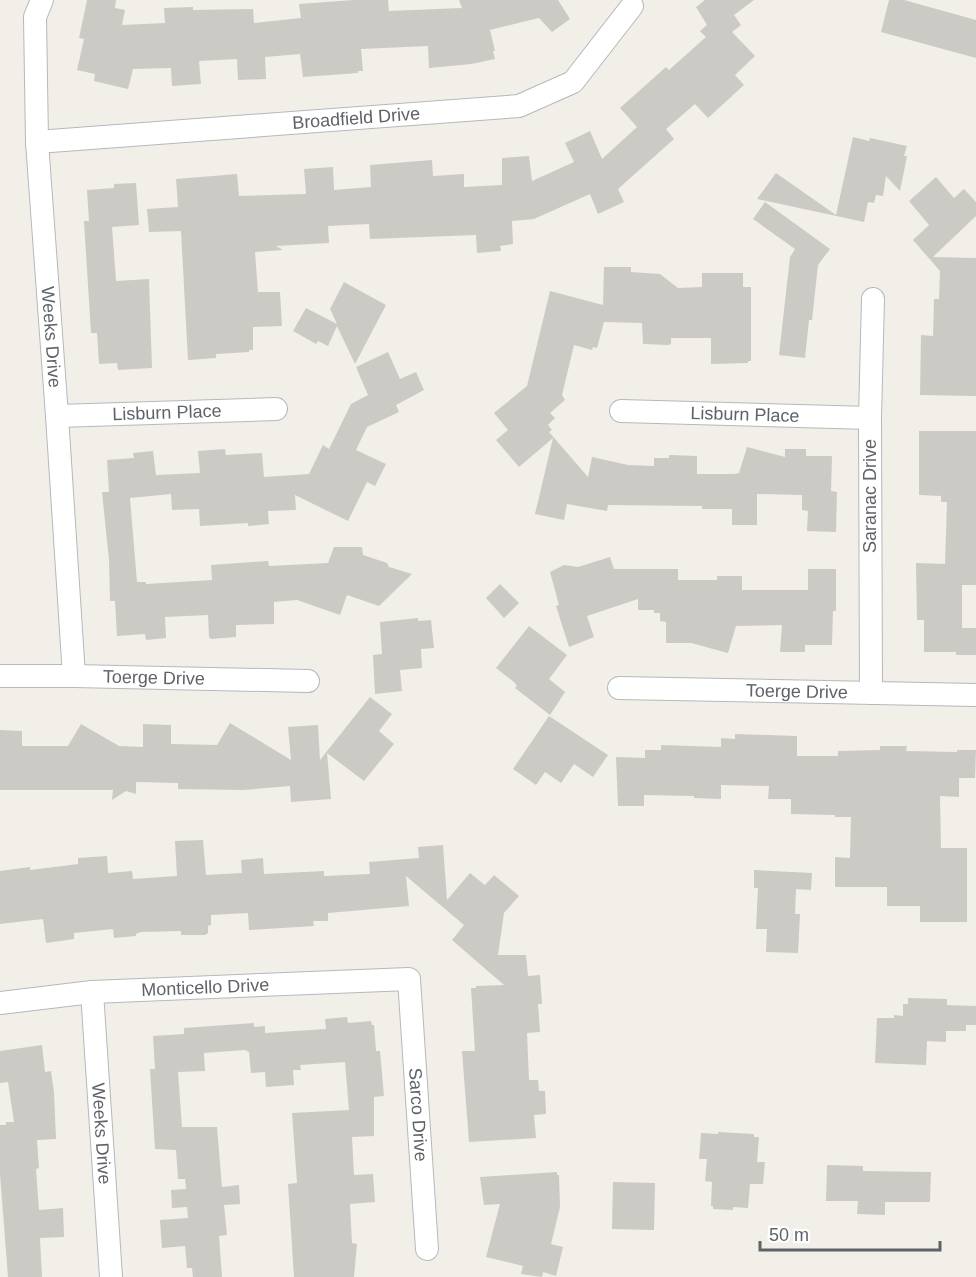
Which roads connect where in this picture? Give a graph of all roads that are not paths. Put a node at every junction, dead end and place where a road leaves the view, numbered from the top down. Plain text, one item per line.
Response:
1 (42, 0) edge
2 (632, 6) dead end
3 (37, 142) junction
4 (873, 299) dead end
5 (276, 409) dead end
6 (621, 411) dead end
7 (57, 416) junction
8 (870, 418) junction
9 (0, 676) edge
10 (74, 676) junction
11 (308, 681) dead end
12 (619, 688) dead end
13 (871, 693) junction
14 (976, 695) edge
15 (409, 979) joint
16 (92, 992) junction
17 (0, 1003) edge
18 (427, 1249) dead end
19 (111, 1277) edge

1 - 3 street, Weeks Drive
2 - 3 street, Broadfield Drive
3 - 7 street, Weeks Drive
4 - 8 street, Saranac Drive
5 - 7 street, Lisburn Place
6 - 8 street, Lisburn Place
7 - 10 street, Weeks Drive
8 - 13 street, Saranac Drive
9 - 10 street, Toerge Drive
10 - 11 street, Toerge Drive
12 - 13 street, Toerge Drive
13 - 14 street, Toerge Drive
15 - 16 street, Monticello Drive
15 - 18 street, Sarco Drive
16 - 17 street, Monticello Drive
16 - 19 street, Weeks Drive

